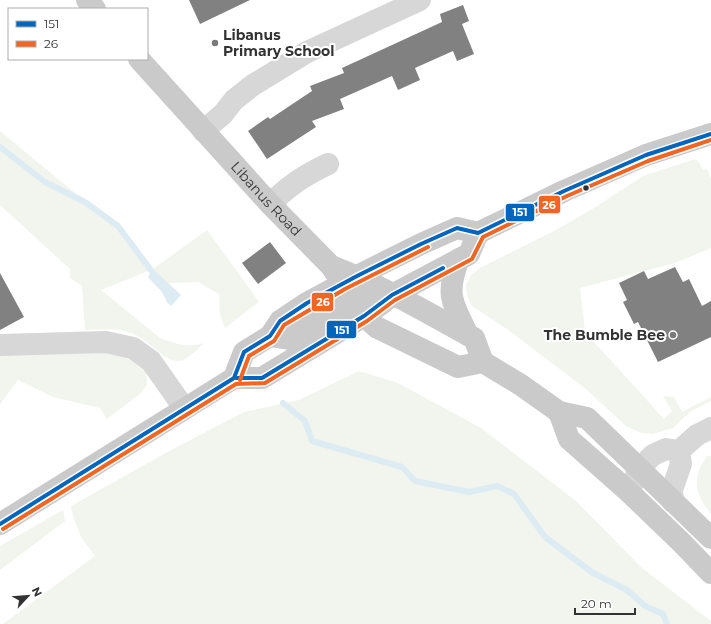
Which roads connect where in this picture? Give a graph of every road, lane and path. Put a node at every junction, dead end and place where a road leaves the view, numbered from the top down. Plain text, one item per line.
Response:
1 (87, 0) edge
2 (420, 0) edge
3 (93, 8) edge
4 (140, 60) edge
5 (203, 131) junction
6 (711, 134) edge
7 (328, 164) dead end
8 (270, 204) junction
9 (478, 233) junction
10 (459, 260) junction
11 (343, 275) junction
12 (373, 304) junction
13 (468, 335) junction
14 (270, 336) junction
15 (0, 345) edge
16 (483, 362) junction
17 (234, 378) junction
18 (184, 408) junction
19 (559, 412) junction
20 (711, 428) edge
21 (679, 451) junction
22 (639, 469) junction
23 (629, 492) junction
24 (673, 502) junction
25 (0, 524) edge
26 (711, 538) edge
27 (711, 573) edge

1 - 3 main road
2 - 5 street
4 - 5 main road, Libanus Road
5 - 8 main road, Libanus Road
6 - 9 main road
7 - 8 street
8 - 11 main road, Libanus Road
9 - 10 main road
9 - 11 main road
10 - 12 main road
10 - 13 main road
11 - 12 main road
11 - 12 main road
11 - 14 main road
12 - 13 main road
12 - 14 main road
12 - 16 main road
12 - 17 main road
13 - 16 main road
14 - 17 main road
15 - 18 street
16 - 19 main road
17 - 18 main road
18 - 25 main road
19 - 22 main road
19 - 23 main road
20 - 21 street
21 - 22 street
21 - 24 street
22 - 23 street
22 - 24 main road
23 - 27 main road
24 - 26 main road

